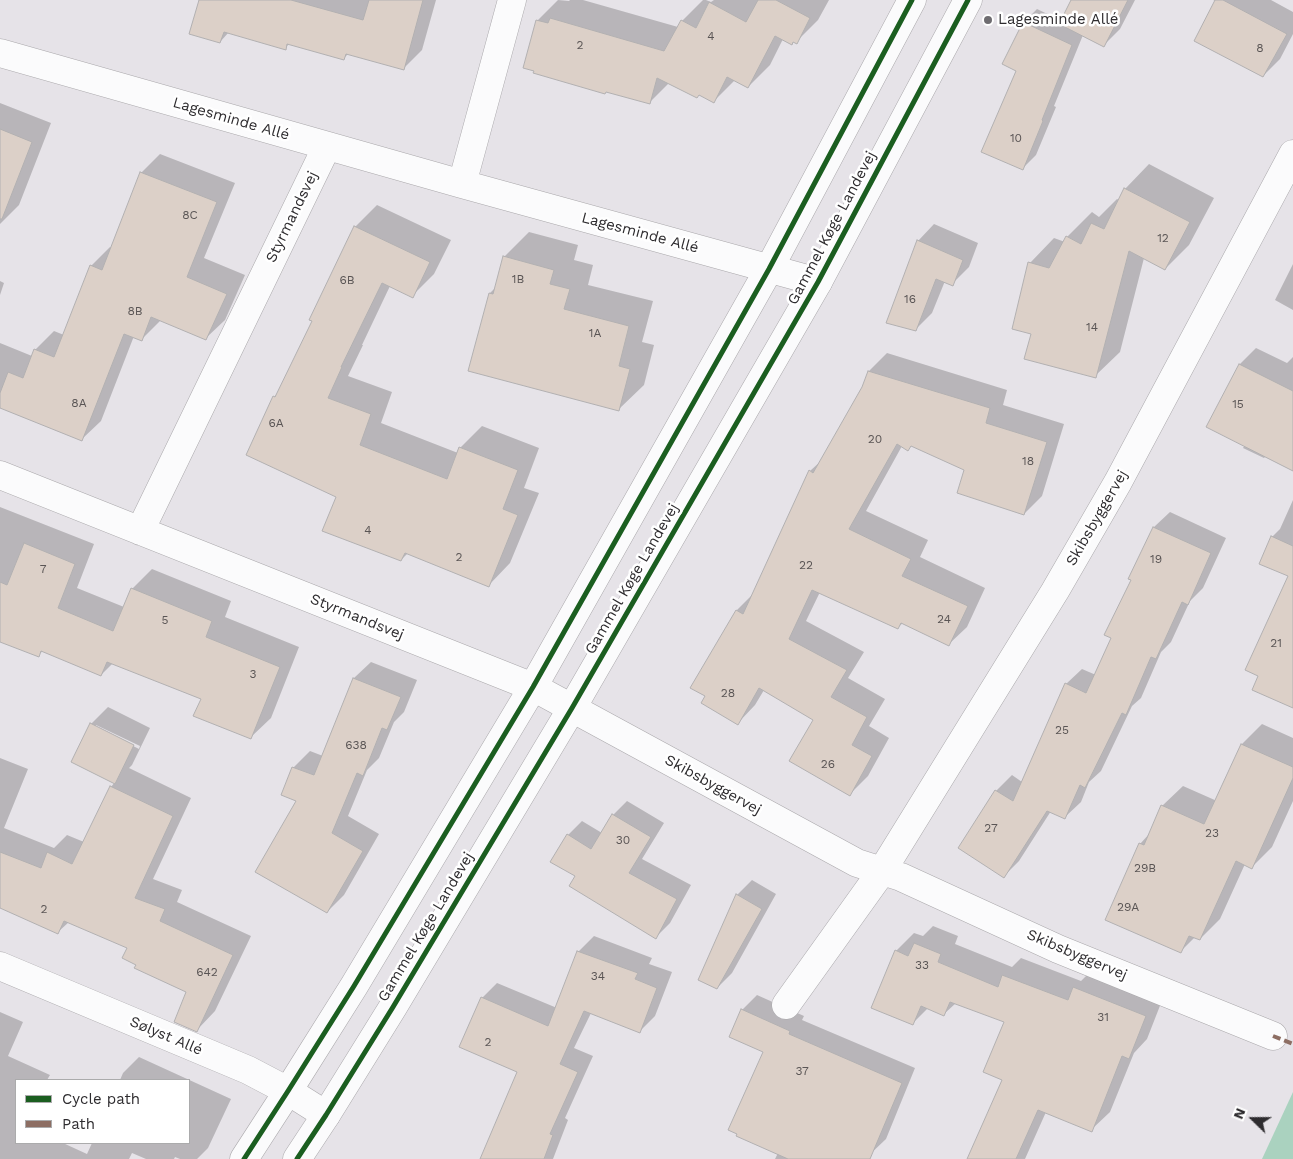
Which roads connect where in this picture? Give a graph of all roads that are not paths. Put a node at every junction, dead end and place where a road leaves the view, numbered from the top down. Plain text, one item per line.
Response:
1 (512, 0) edge
2 (912, 0) edge
3 (968, 0) edge
4 (0, 53) edge
5 (327, 146) junction
6 (1293, 154) edge
7 (462, 184) junction
8 (769, 269) junction
9 (818, 282) junction
10 (0, 475) edge
11 (140, 531) junction
12 (533, 687) junction
13 (572, 708) junction
14 (882, 871) junction
15 (0, 966) edge
16 (786, 1005) dead end
17 (1273, 1036) dead end
18 (288, 1091) junction
19 (326, 1115) junction
20 (244, 1159) edge
21 (297, 1159) edge

1 - 7 street
2 - 8 street
3 - 9 street, Gammel Køge Landevej
4 - 5 street, Lagesminde Allé
5 - 7 street, Lagesminde Allé
5 - 11 street, Styrmandsvej
6 - 14 street, Skibsbyggervej
7 - 8 street, Lagesminde Allé
8 - 9 street, Lagesminde Allé
8 - 12 street
9 - 13 street, Gammel Køge Landevej
10 - 11 street, Styrmandsvej
11 - 12 street, Styrmandsvej
12 - 13 street, Styrmandsvej
12 - 18 street
13 - 14 street, Skibsbyggervej
13 - 19 street, Gammel Køge Landevej
14 - 16 street, Skibsbyggervej
14 - 17 street, Skibsbyggervej
15 - 18 street, Sølyst Allé
18 - 19 street, Sølyst Allé
18 - 20 street
19 - 21 street, Gammel Køge Landevej

